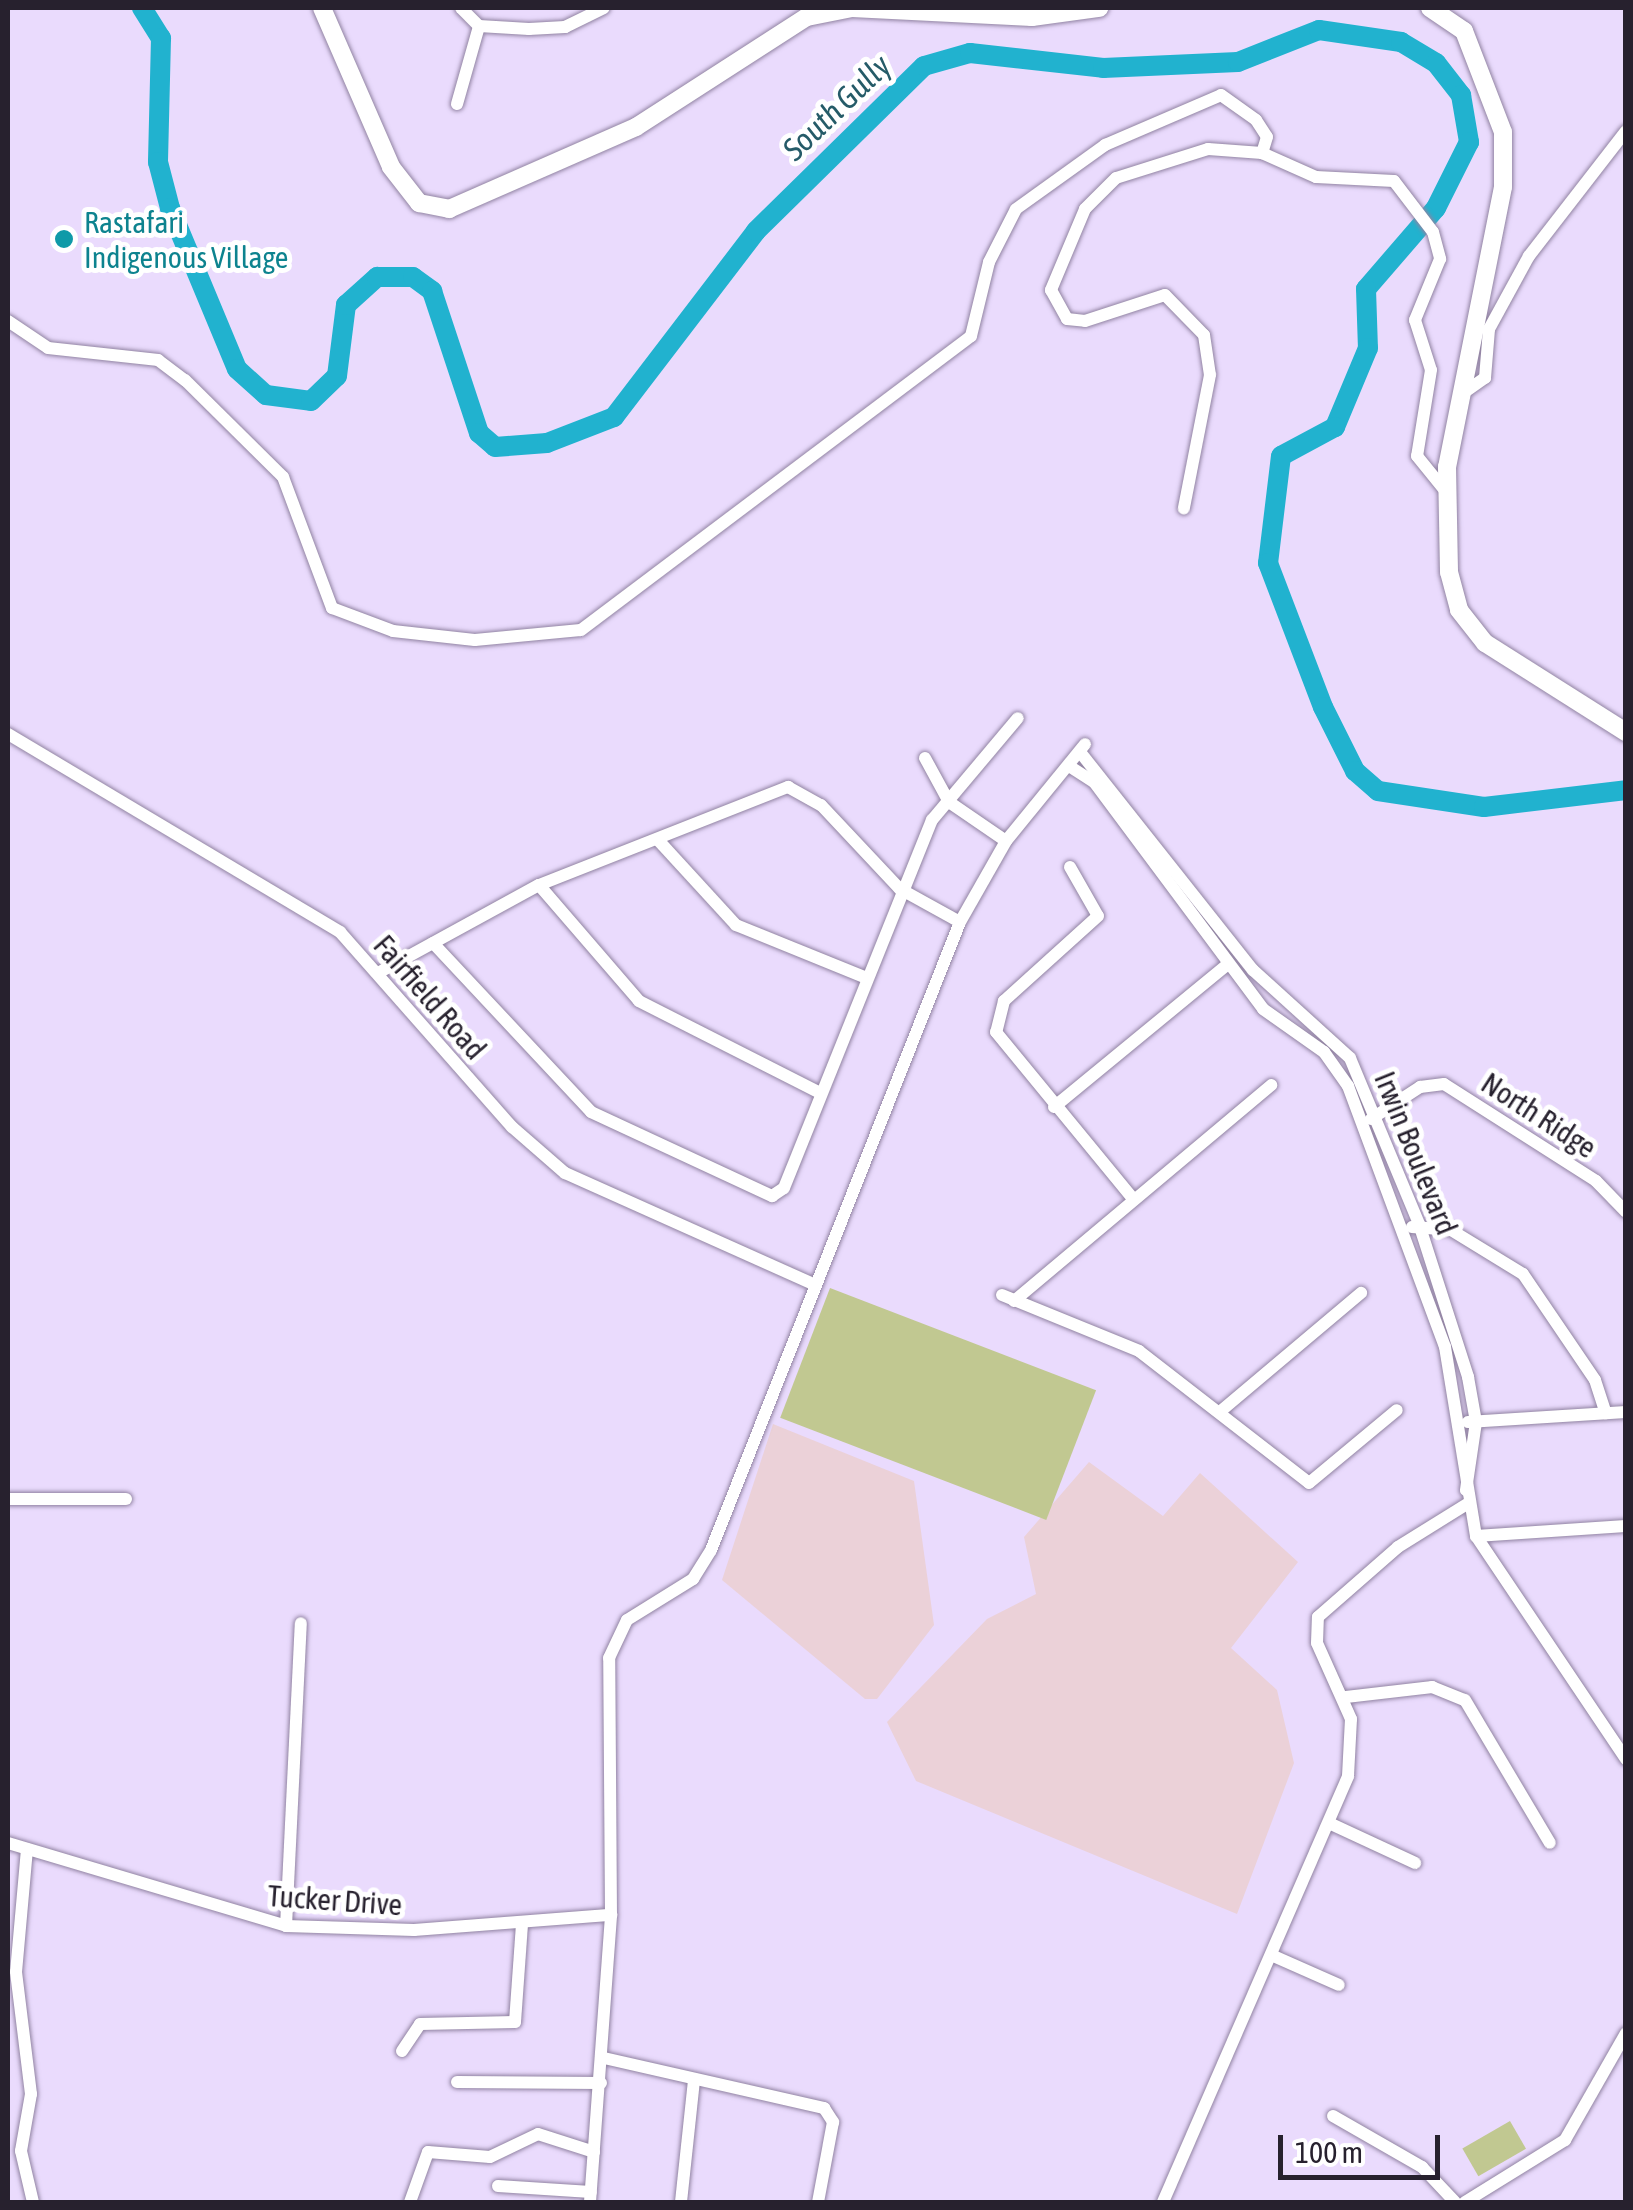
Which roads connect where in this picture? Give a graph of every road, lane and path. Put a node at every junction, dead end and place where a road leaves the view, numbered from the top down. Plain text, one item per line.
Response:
1 (322, 8) edge
2 (461, 8) edge
3 (604, 8) edge
4 (1099, 8) edge
5 (1430, 8) edge
6 (979, 13) edge
7 (479, 26) junction
8 (457, 104) dead end
9 (1626, 131) edge
10 (1262, 153) junction
11 (8, 321) edge
12 (1459, 396) junction
13 (1447, 494) junction
14 (1184, 508) dead end
15 (1018, 718) dead end
16 (1626, 732) edge
17 (8, 734) edge
18 (925, 758) dead end
19 (1070, 766) junction
20 (949, 802) junction
21 (658, 841) junction
22 (1006, 841) junction
23 (1166, 858) junction
24 (1070, 868) dead end
25 (1154, 868) junction
26 (539, 885) junction
27 (900, 889) junction
28 (960, 922) junction
29 (433, 943) junction
30 (1228, 964) junction
31 (1254, 970) junction
32 (378, 973) junction
33 (864, 977) junction
34 (1242, 982) junction
35 (1308, 1022) junction
36 (1299, 1034) junction
37 (1271, 1085) dead end
38 (820, 1093) junction
39 (1054, 1107) junction
40 (1371, 1119) junction
41 (1134, 1200) junction
42 (1626, 1212) edge
43 (1419, 1224) junction
44 (1405, 1229) junction
45 (814, 1284) junction
46 (1361, 1293) dead end
47 (1222, 1410) junction
48 (1398, 1410) dead end
49 (1626, 1412) edge
50 (1606, 1413) junction
51 (1469, 1422) junction
52 (1466, 1497) junction
53 (8, 1499) edge
54 (126, 1500) dead end
55 (1626, 1526) edge
56 (1476, 1536) junction
57 (301, 1623) dead end
58 (1346, 1697) junction
59 (1626, 1760) edge
60 (1329, 1823) junction
61 (8, 1843) edge
62 (1550, 1843) dead end
63 (28, 1848) junction
64 (1415, 1863) dead end
65 (611, 1915) junction
66 (522, 1924) junction
67 (286, 1926) junction
68 (1271, 1955) junction
69 (1339, 1985) dead end
70 (1626, 2033) edge
71 (402, 2051) dead end
72 (604, 2058) junction
73 (694, 2080) junction
74 (457, 2082) dead end
75 (602, 2083) junction
76 (1332, 2116) dead end
77 (594, 2152) junction
78 (498, 2186) dead end
79 (590, 2197) edge
80 (33, 2202) edge
81 (410, 2202) edge
82 (682, 2202) edge
83 (818, 2202) edge
84 (1164, 2202) edge
85 (1455, 2202) edge
86 (1465, 2202) edge

1 - 6 main road
2 - 7 street
3 - 7 street
4 - 6 main road
5 - 12 main road
7 - 8 street
9 - 12 street
10 - 11 street
10 - 13 street
10 - 14 street
12 - 13 main road
13 - 16 main road
15 - 20 street
17 - 32 street, Fairfield Road
18 - 20 street
19 - 22 street
19 - 23 street, Irwin Boulevard
19 - 25 street, Irwin Boulevard
20 - 22 street
20 - 27 street
21 - 26 street
21 - 27 street
21 - 33 street
22 - 28 street
23 - 25 street
23 - 31 street, Irwin Boulevard
24 - 39 street
25 - 30 street, Irwin Boulevard
26 - 29 street
26 - 38 street
27 - 28 street
27 - 33 street
28 - 45 street
29 - 32 street
29 - 38 street
30 - 34 street, Irwin Boulevard
30 - 39 street
31 - 34 street
31 - 35 street, Irwin Boulevard
32 - 45 street, Fairfield Road
33 - 38 street
34 - 36 street, Irwin Boulevard
35 - 36 street
35 - 40 street, Irwin Boulevard
36 - 40 street, Irwin Boulevard
37 - 41 street
39 - 41 street
40 - 42 street, North Ridge
40 - 43 street, Irwin Boulevard
40 - 44 street, Irwin Boulevard
41 - 47 street
43 - 44 street
43 - 50 street
43 - 51 street, Irwin Boulevard
44 - 51 street, Irwin Boulevard
45 - 65 street
46 - 47 street
47 - 48 street
49 - 50 street
50 - 51 street
51 - 52 street, Irwin Boulevard
52 - 56 street, Irwin Boulevard
52 - 58 street
53 - 54 street
55 - 56 street
56 - 59 street, Irwin Boulevard
57 - 67 street
58 - 60 street
58 - 62 street
60 - 64 street
60 - 68 street
61 - 63 street, Tucker Drive
63 - 67 street, Tucker Drive
63 - 80 street
65 - 66 street, Tucker Drive
65 - 72 street
66 - 67 street, Tucker Drive
66 - 71 street
68 - 69 street
68 - 84 street
70 - 86 street
72 - 73 street
72 - 75 street
73 - 82 street
73 - 83 street
74 - 75 street
75 - 77 street
76 - 85 street
77 - 79 street
77 - 81 street
78 - 79 street

